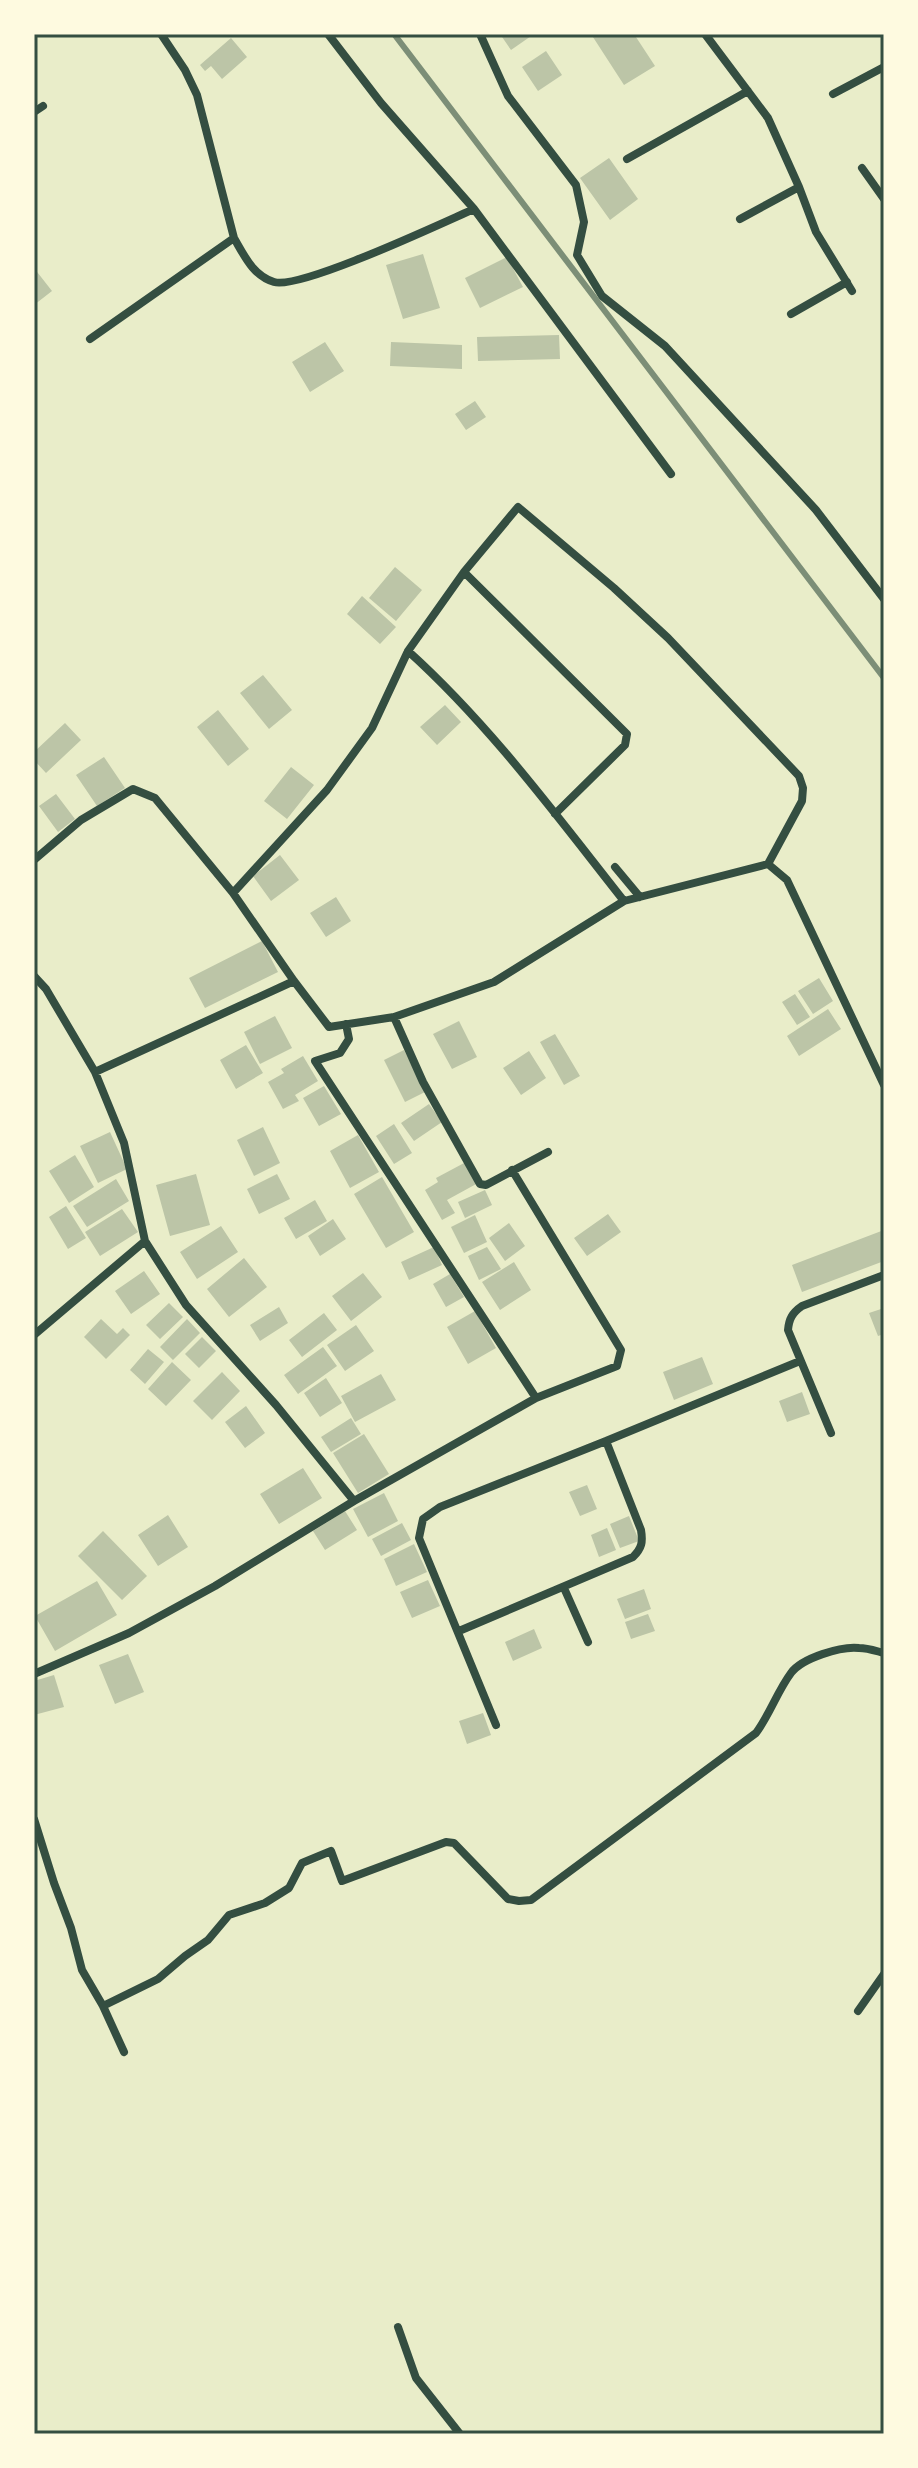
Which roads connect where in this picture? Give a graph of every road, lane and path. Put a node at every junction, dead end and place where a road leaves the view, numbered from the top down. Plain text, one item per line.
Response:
1 (161, 34) edge
2 (328, 34) edge
3 (480, 34) edge
4 (705, 34) edge
5 (884, 67) edge
6 (748, 91) junction
7 (833, 94) dead end
8 (43, 106) dead end
9 (34, 112) edge
10 (627, 159) dead end
11 (862, 168) dead end
12 (799, 187) junction
13 (884, 199) edge
14 (474, 209) junction
15 (740, 219) dead end
16 (234, 238) junction
17 (847, 282) junction
18 (852, 291) dead end
19 (791, 314) dead end
20 (90, 339) dead end
21 (671, 474) dead end
22 (464, 572) junction
23 (884, 599) edge
24 (408, 651) junction
25 (555, 814) junction
26 (34, 860) edge
27 (768, 864) junction
28 (615, 867) dead end
29 (233, 893) junction
30 (640, 897) junction
31 (624, 901) junction
32 (34, 976) edge
33 (294, 981) junction
34 (394, 1017) junction
35 (346, 1024) junction
36 (95, 1072) junction
37 (884, 1085) edge
38 (548, 1152) dead end
39 (512, 1170) junction
40 (145, 1241) junction
41 (884, 1275) edge
42 (34, 1335) edge
43 (800, 1361) junction
44 (536, 1398) junction
45 (831, 1433) dead end
46 (606, 1441) junction
47 (354, 1501) junction
48 (564, 1588) junction
49 (459, 1631) junction
50 (588, 1642) dead end
51 (884, 1653) edge
52 (34, 1674) edge
53 (496, 1725) dead end
54 (34, 1819) edge
55 (884, 1974) edge
56 (103, 2006) junction
57 (858, 2011) dead end
58 (124, 2052) dead end
59 (398, 2327) dead end
60 (460, 2434) edge

1 - 16 street
2 - 14 street
3 - 23 street
4 - 6 street
5 - 7 street
6 - 10 street
6 - 12 street
8 - 9 street
11 - 13 street
12 - 15 street
12 - 17 street
14 - 16 street
14 - 21 street
16 - 20 street
17 - 18 street
17 - 19 street
22 - 24 street
22 - 25 street
22 - 27 street
24 - 25 street
24 - 29 street
25 - 31 street
26 - 29 street
27 - 30 street
27 - 37 street
28 - 30 street
29 - 33 street
30 - 31 street
31 - 34 street
32 - 36 street
33 - 35 street
33 - 36 street
34 - 35 street
34 - 39 street
35 - 44 street
36 - 40 street
38 - 39 street
39 - 44 street
40 - 42 street
40 - 47 street
41 - 43 street
43 - 45 street
43 - 46 street
44 - 47 street
46 - 48 street
46 - 49 street
47 - 52 street
48 - 49 street
48 - 50 street
49 - 53 street
51 - 56 street
54 - 56 street
55 - 57 street
56 - 58 street
59 - 60 street

